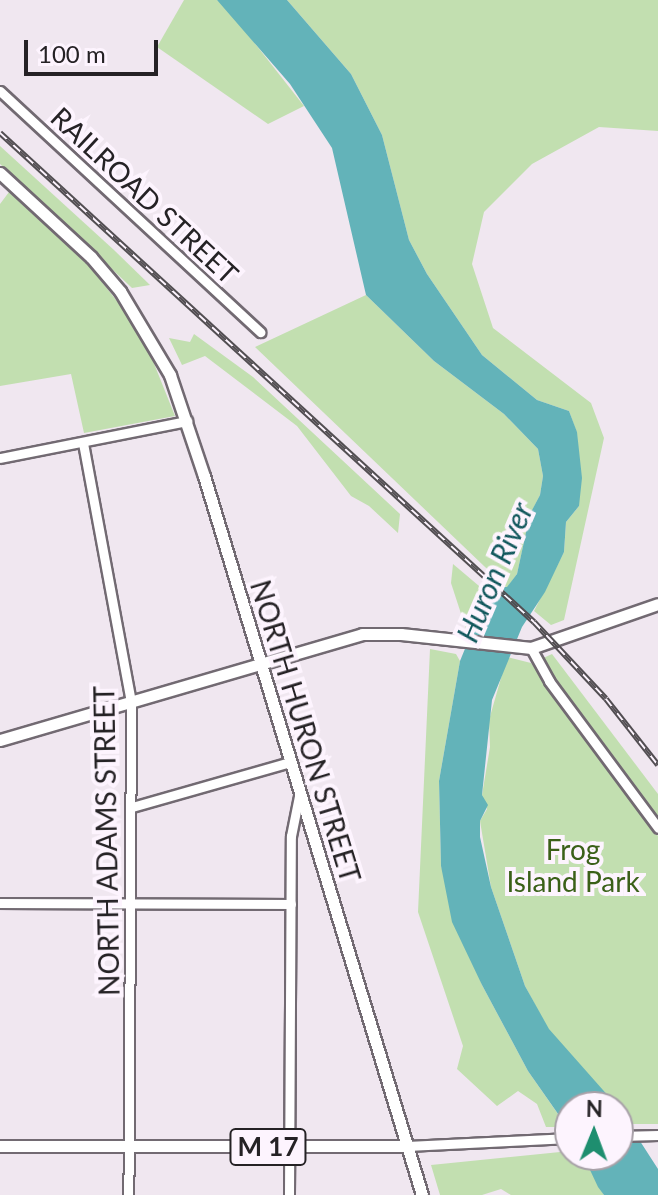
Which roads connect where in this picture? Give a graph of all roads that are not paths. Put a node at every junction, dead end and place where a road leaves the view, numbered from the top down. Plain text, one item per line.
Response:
1 (0, 91) edge
2 (0, 173) edge
3 (260, 332) dead end
4 (187, 421) junction
5 (83, 443) junction
6 (0, 458) edge
7 (658, 604) edge
8 (528, 648) junction
9 (259, 664) junction
10 (131, 702) junction
11 (0, 740) edge
12 (290, 762) junction
13 (299, 796) junction
14 (132, 807) junction
15 (658, 828) edge
16 (0, 903) edge
17 (131, 904) junction
18 (291, 904) junction
19 (658, 1135) edge
20 (634, 1136) edge
21 (554, 1139) edge
22 (0, 1146) edge
23 (128, 1146) junction
24 (407, 1146) junction
25 (290, 1147) junction
26 (128, 1195) edge
27 (289, 1195) edge
28 (422, 1195) edge

1 - 3 street, RAILROAD STREET
2 - 4 main road, NORTH HURON STREET
4 - 5 street
4 - 9 main road, NORTH HURON STREET
5 - 6 street
5 - 10 street, NORTH ADAMS STREET
7 - 8 main road
8 - 9 main road
8 - 15 street
9 - 10 main road
9 - 12 main road, NORTH HURON STREET
10 - 11 main road
10 - 14 street, NORTH ADAMS STREET
12 - 13 main road, NORTH HURON STREET
12 - 14 street
13 - 18 street
13 - 24 main road, NORTH HURON STREET
14 - 17 street, NORTH ADAMS STREET
16 - 17 street
17 - 18 street
17 - 23 street, NORTH ADAMS STREET
18 - 25 street
19 - 20 street
21 - 24 street
22 - 23 main road, M 17
23 - 25 main road, M 17
23 - 26 street, NORTH ADAMS STREET
24 - 25 main road, M 17
24 - 28 main road, NORTH HURON STREET
25 - 27 street

